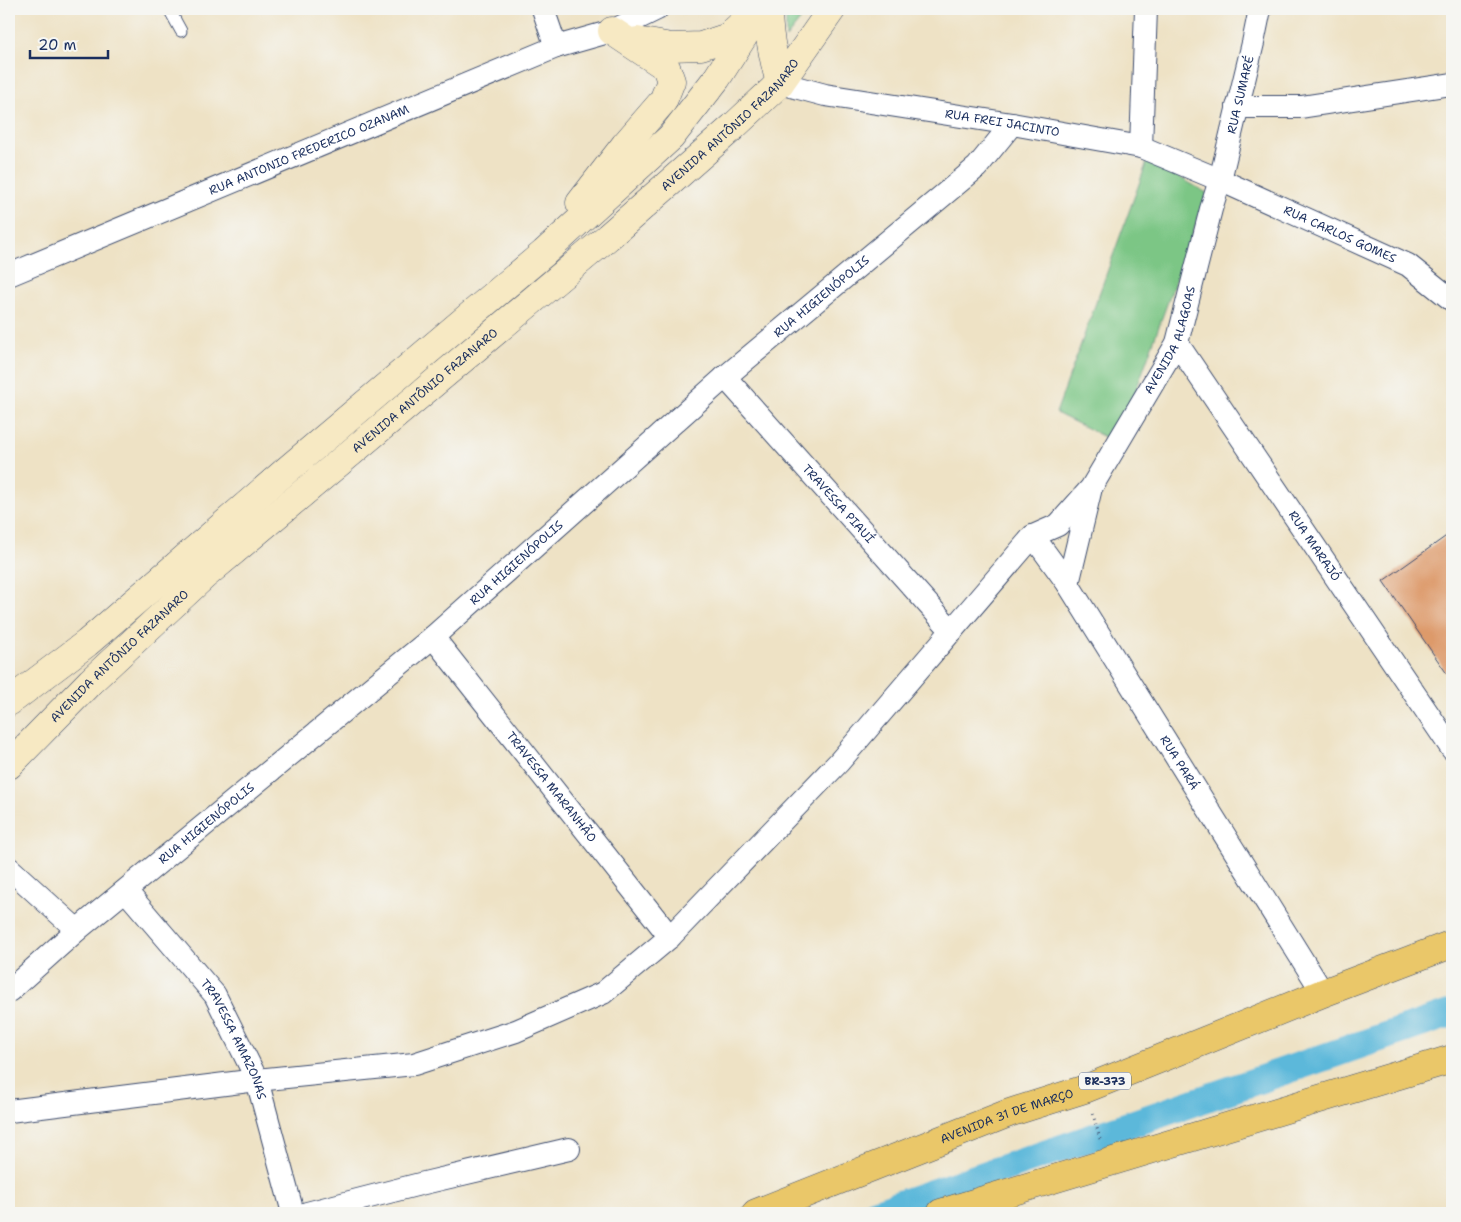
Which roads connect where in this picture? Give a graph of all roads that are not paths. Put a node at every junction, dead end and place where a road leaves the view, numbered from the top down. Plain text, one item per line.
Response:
1 (169, 9) edge
2 (543, 9) edge
3 (657, 9) edge
4 (760, 9) edge
5 (768, 9) edge
6 (832, 9) edge
7 (1146, 9) edge
8 (1260, 9) edge
9 (181, 31) dead end
10 (612, 31) junction
11 (556, 47) junction
12 (780, 83) junction
13 (1452, 84) edge
14 (1237, 107) junction
15 (1012, 124) junction
16 (1140, 147) junction
17 (1220, 180) junction
18 (544, 253) junction
19 (9, 275) edge
20 (1452, 300) edge
21 (1177, 343) junction
22 (724, 377) junction
23 (1091, 488) junction
24 (1033, 536) junction
25 (1068, 584) junction
26 (952, 631) junction
27 (433, 637) junction
28 (9, 702) edge
29 (1452, 749) edge
30 (9, 765) edge
31 (9, 868) edge
32 (126, 891) junction
33 (77, 930) junction
34 (670, 938) junction
35 (1452, 944) edge
36 (9, 991) edge
37 (1323, 993) junction
38 (1452, 1059) edge
39 (257, 1080) junction
40 (9, 1111) edge
41 (569, 1149) dead end
42 (293, 1213) edge
43 (307, 1213) edge
44 (756, 1213) edge
45 (941, 1213) edge

1 - 9 lane
2 - 11 street
3 - 10 street, RUA ANTONIO FREDERICO OZANAM
4 - 10 main road
4 - 18 main road
5 - 12 main road
6 - 12 main road, AVENIDA ANTÔNIO FAZANARO
7 - 16 street
8 - 14 street, RUA SUMARÉ
10 - 11 street, RUA ANTONIO FREDERICO OZANAM
10 - 18 main road
11 - 19 street, RUA ANTONIO FREDERICO OZANAM
12 - 15 street, RUA FREI JACINTO
12 - 30 main road, AVENIDA ANTÔNIO FAZANARO
13 - 14 street
14 - 17 street, RUA SUMARÉ
15 - 16 street, RUA FREI JACINTO
15 - 22 street, RUA HIGIENÓPOLIS
16 - 17 street, RUA FREI JACINTO
17 - 20 street, RUA CARLOS GOMES
17 - 21 street, AVENIDA ALAGOAS
18 - 28 main road
21 - 23 street, AVENIDA ALAGOAS
21 - 29 street, RUA MARAJÓ
22 - 26 street, TRAVESSA PIAUÍ
22 - 27 street, RUA HIGIENÓPOLIS
23 - 24 street, AVENIDA ALAGOAS
23 - 25 street, AVENIDA ALAGOAS
24 - 25 street, RUA PARÁ
24 - 26 street
25 - 37 street, RUA PARÁ
26 - 34 street
27 - 32 street, RUA HIGIENÓPOLIS
27 - 34 street, TRAVESSA MARANHÃO
31 - 33 street
32 - 33 street, RUA HIGIENÓPOLIS
32 - 39 street, TRAVESSA AMAZONAS
33 - 36 street, RUA HIGIENÓPOLIS
34 - 39 street
35 - 37 main road, AVENIDA 31 DE MARÇO / BR-373
37 - 44 main road, AVENIDA 31 DE MARÇO / BR-373
38 - 45 main road
39 - 40 street
39 - 42 street, TRAVESSA AMAZONAS
41 - 43 street

